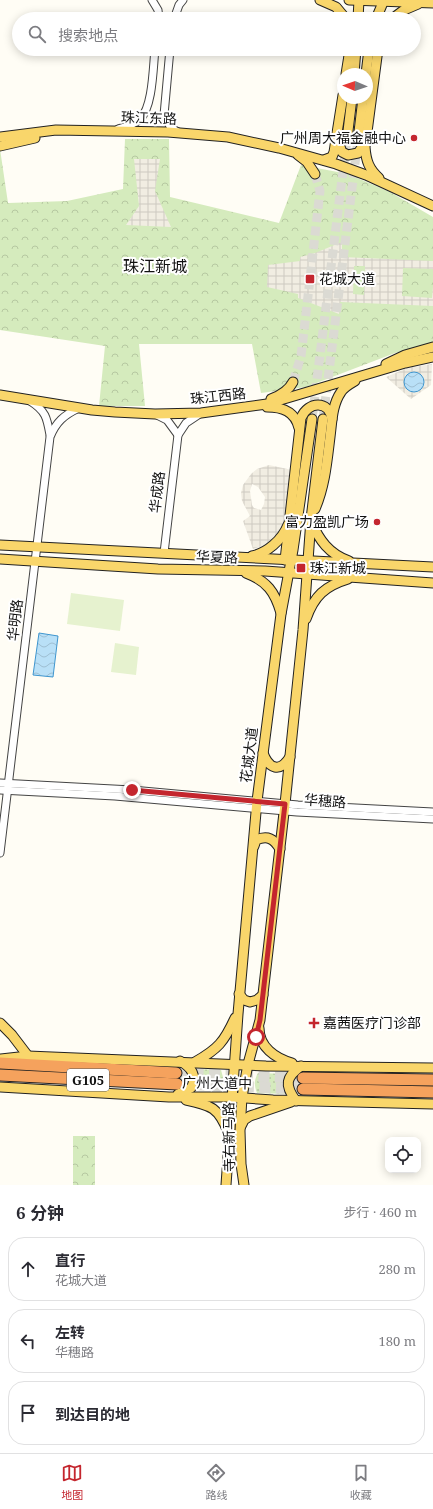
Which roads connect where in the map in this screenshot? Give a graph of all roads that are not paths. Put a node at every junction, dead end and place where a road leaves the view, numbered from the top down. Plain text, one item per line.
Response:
1 (152, 0) edge
2 (183, 0) edge
3 (320, 0) edge
4 (349, 0) edge
5 (359, 0) edge
6 (384, 0) edge
7 (428, 2) edge
8 (158, 12) edge
9 (176, 12) edge
10 (340, 12) edge
11 (358, 12) edge
12 (379, 12) edge
13 (383, 12) edge
14 (401, 12) edge
15 (154, 56) edge
16 (169, 56) edge
17 (349, 56) edge
18 (355, 56) edge
19 (368, 56) edge
20 (377, 56) edge
21 (347, 68) edge
22 (354, 68) edge
23 (367, 68) edge
24 (342, 104) edge
25 (351, 104) edge
26 (363, 104) edge
27 (86, 130) junction
28 (111, 131) junction
29 (0, 132) edge
30 (178, 133) junction
31 (29, 134) junction
32 (0, 137) edge
33 (337, 138) junction
34 (347, 139) tunnel mouth
35 (362, 141) junction
36 (0, 146) edge
37 (295, 152) junction
38 (324, 160) junction
39 (315, 174) tunnel mouth
40 (386, 185) junction
41 (433, 206) edge
42 (433, 348) edge
43 (433, 357) edge
44 (364, 375) junction
45 (293, 382) tunnel mouth
46 (0, 389) edge
47 (0, 394) edge
48 (28, 400) junction
49 (255, 406) junction
50 (79, 408) junction
51 (201, 413) junction
52 (155, 414) junction
53 (312, 419) tunnel mouth
54 (328, 419) junction
55 (300, 430) junction
56 (178, 435) junction
57 (50, 437) junction
58 (311, 519) junction
59 (290, 520) junction
60 (0, 545) edge
61 (38, 546) junction
62 (164, 554) junction
63 (243, 557) junction
64 (0, 559) edge
65 (288, 560) junction
66 (36, 561) junction
67 (308, 561) junction
68 (356, 563) junction
69 (433, 567) edge
70 (241, 572) junction
71 (286, 573) junction
72 (307, 574) junction
73 (355, 577) junction
74 (433, 583) edge
75 (281, 614) junction
76 (303, 630) junction
77 (263, 753) junction
78 (290, 757) junction
79 (0, 783) edge
80 (5, 788) edge
81 (257, 804) junction
82 (284, 807) junction
83 (433, 812) edge
84 (433, 819) edge
85 (253, 847) junction
86 (280, 849) junction
87 (0, 853) edge
88 (239, 994) junction
89 (263, 995) junction
90 (238, 1014) junction
91 (260, 1020) junction
92 (0, 1023) edge
93 (28, 1056) junction
94 (0, 1059) edge
95 (180, 1061) junction
96 (195, 1062) junction
97 (0, 1064) edge
98 (248, 1064) junction
99 (266, 1066) junction
100 (300, 1066) junction
101 (433, 1068) edge
102 (0, 1075) edge
103 (433, 1080) edge
104 (0, 1087) edge
105 (433, 1092) edge
106 (218, 1096) junction
107 (231, 1096) junction
108 (169, 1097) junction
109 (242, 1097) junction
110 (296, 1101) junction
111 (433, 1104) edge
112 (241, 1126) junction
113 (229, 1137) junction
114 (226, 1185) edge
115 (244, 1185) edge

1 - 8 street
2 - 9 street
3 - 10 main road
4 - 5 main road
5 - 6 main road
5 - 11 main road
6 - 7 main road
6 - 12 main road
6 - 13 main road
7 - 14 main road
15 - 28 street
16 - 30 street
17 - 21 main road
18 - 22 main road
19 - 23 main road
20 - 35 main road
24 - 33 main road
25 - 34 main road
26 - 35 main road
27 - 28 main road, 珠江东路
27 - 31 main road, 珠江东路
27 - 36 main road
28 - 30 main road, 珠江东路
29 - 31 main road
30 - 37 main road, 珠江东路
31 - 32 main road, 珠江东路
33 - 35 main road
33 - 38 main road
35 - 40 main road
37 - 38 main road, 珠江东路
37 - 39 main road
38 - 40 main road, 珠江东路
40 - 41 main road, 珠江东路
42 - 44 main road
43 - 44 main road, 珠江西路
44 - 49 main road, 珠江西路
44 - 54 main road
45 - 49 main road
46 - 48 main road
47 - 48 main road, 珠江西路
48 - 50 main road, 珠江西路
48 - 57 street
49 - 51 main road, 珠江西路
49 - 55 main road
50 - 52 main road, 珠江西路
50 - 57 street
51 - 52 main road, 珠江西路
51 - 56 street
52 - 56 street
53 - 65 main road
54 - 55 main road
54 - 58 main road
55 - 59 main road
56 - 62 street, 华成路
57 - 61 street, 华明路
58 - 67 main road
58 - 68 main road
59 - 63 main road
59 - 65 main road
60 - 61 main road, 华夏路
61 - 62 main road, 华夏路
61 - 66 street, 华明路
62 - 63 main road, 华夏路
63 - 65 main road, 华夏路
63 - 70 main road
64 - 66 main road, 华夏路
65 - 67 main road, 华夏路
65 - 71 main road
66 - 70 main road, 华夏路
66 - 80 street, 华明路
67 - 68 main road, 华夏路
67 - 72 main road
68 - 69 main road, 华夏路
68 - 73 main road
70 - 71 main road, 华夏路
70 - 75 main road
71 - 72 main road, 华夏路
71 - 75 main road, 花城大道
72 - 73 main road, 华夏路
72 - 76 main road
73 - 74 main road, 华夏路
73 - 76 main road
75 - 77 main road, 花城大道
76 - 78 main road
77 - 78 main road
77 - 81 main road, 花城大道
78 - 82 main road
79 - 80 street, 华穗路
80 - 81 street, 华穗路
80 - 87 street, 华明路
81 - 82 street, 华穗路
81 - 85 main road, 花城大道
82 - 83 street, 华穗路
82 - 84 street, 华穗路
82 - 86 main road
85 - 86 main road
85 - 88 main road, 花城大道
86 - 89 main road
88 - 89 main road
88 - 90 main road, 花城大道
89 - 91 main road
90 - 96 main road
90 - 107 main road, 花城大道
91 - 98 main road
91 - 100 main road
92 - 93 main road
93 - 94 main road, 广州大道中
93 - 95 main road, 广州大道中
95 - 96 main road, 广州大道中
95 - 108 main road
96 - 98 main road, 广州大道中
97 - 102 highway, 广州大道中 / G105
98 - 99 main road, 广州大道中
98 - 106 main road
98 - 109 main road, 寺右新马路
99 - 100 main road, 广州大道中
99 - 107 main road
100 - 101 main road, 广州大道中
100 - 110 main road
103 - 105 highway
104 - 108 main road, 广州大道中
106 - 107 main road, 广州大道中
106 - 108 main road, 广州大道中
107 - 109 main road, 广州大道中
107 - 113 main road, 寺右新马路
108 - 113 main road
109 - 110 main road, 广州大道中
109 - 112 main road, 寺右新马路
110 - 111 main road, 广州大道中
110 - 112 main road
112 - 115 main road, 寺右新马路
113 - 114 main road, 寺右新马路

